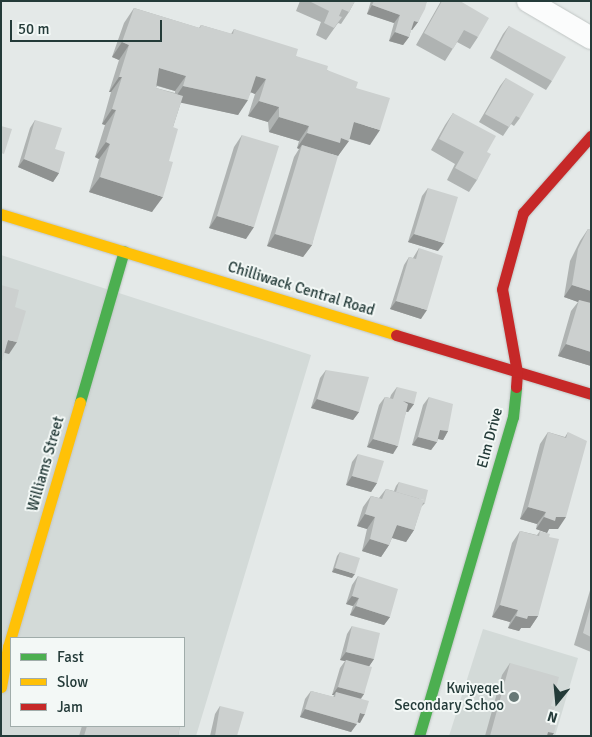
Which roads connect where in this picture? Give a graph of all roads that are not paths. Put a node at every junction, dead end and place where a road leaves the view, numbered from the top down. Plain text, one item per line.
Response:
1 (528, 1) edge
2 (591, 38) edge
3 (591, 136) edge
4 (1, 214) edge
5 (124, 251) junction
6 (517, 372) junction
7 (591, 394) edge
8 (11, 637) edge
9 (10, 640) edge
10 (1, 687) edge
11 (419, 736) edge

1 - 2 street
3 - 6 street, Elm Drive
4 - 5 street, Chilliwack Central Road
5 - 6 street, Chilliwack Central Road
5 - 8 street, Williams Street
6 - 7 street, Chilliwack Central Road
6 - 11 street, Elm Drive
9 - 10 street, Williams Street

